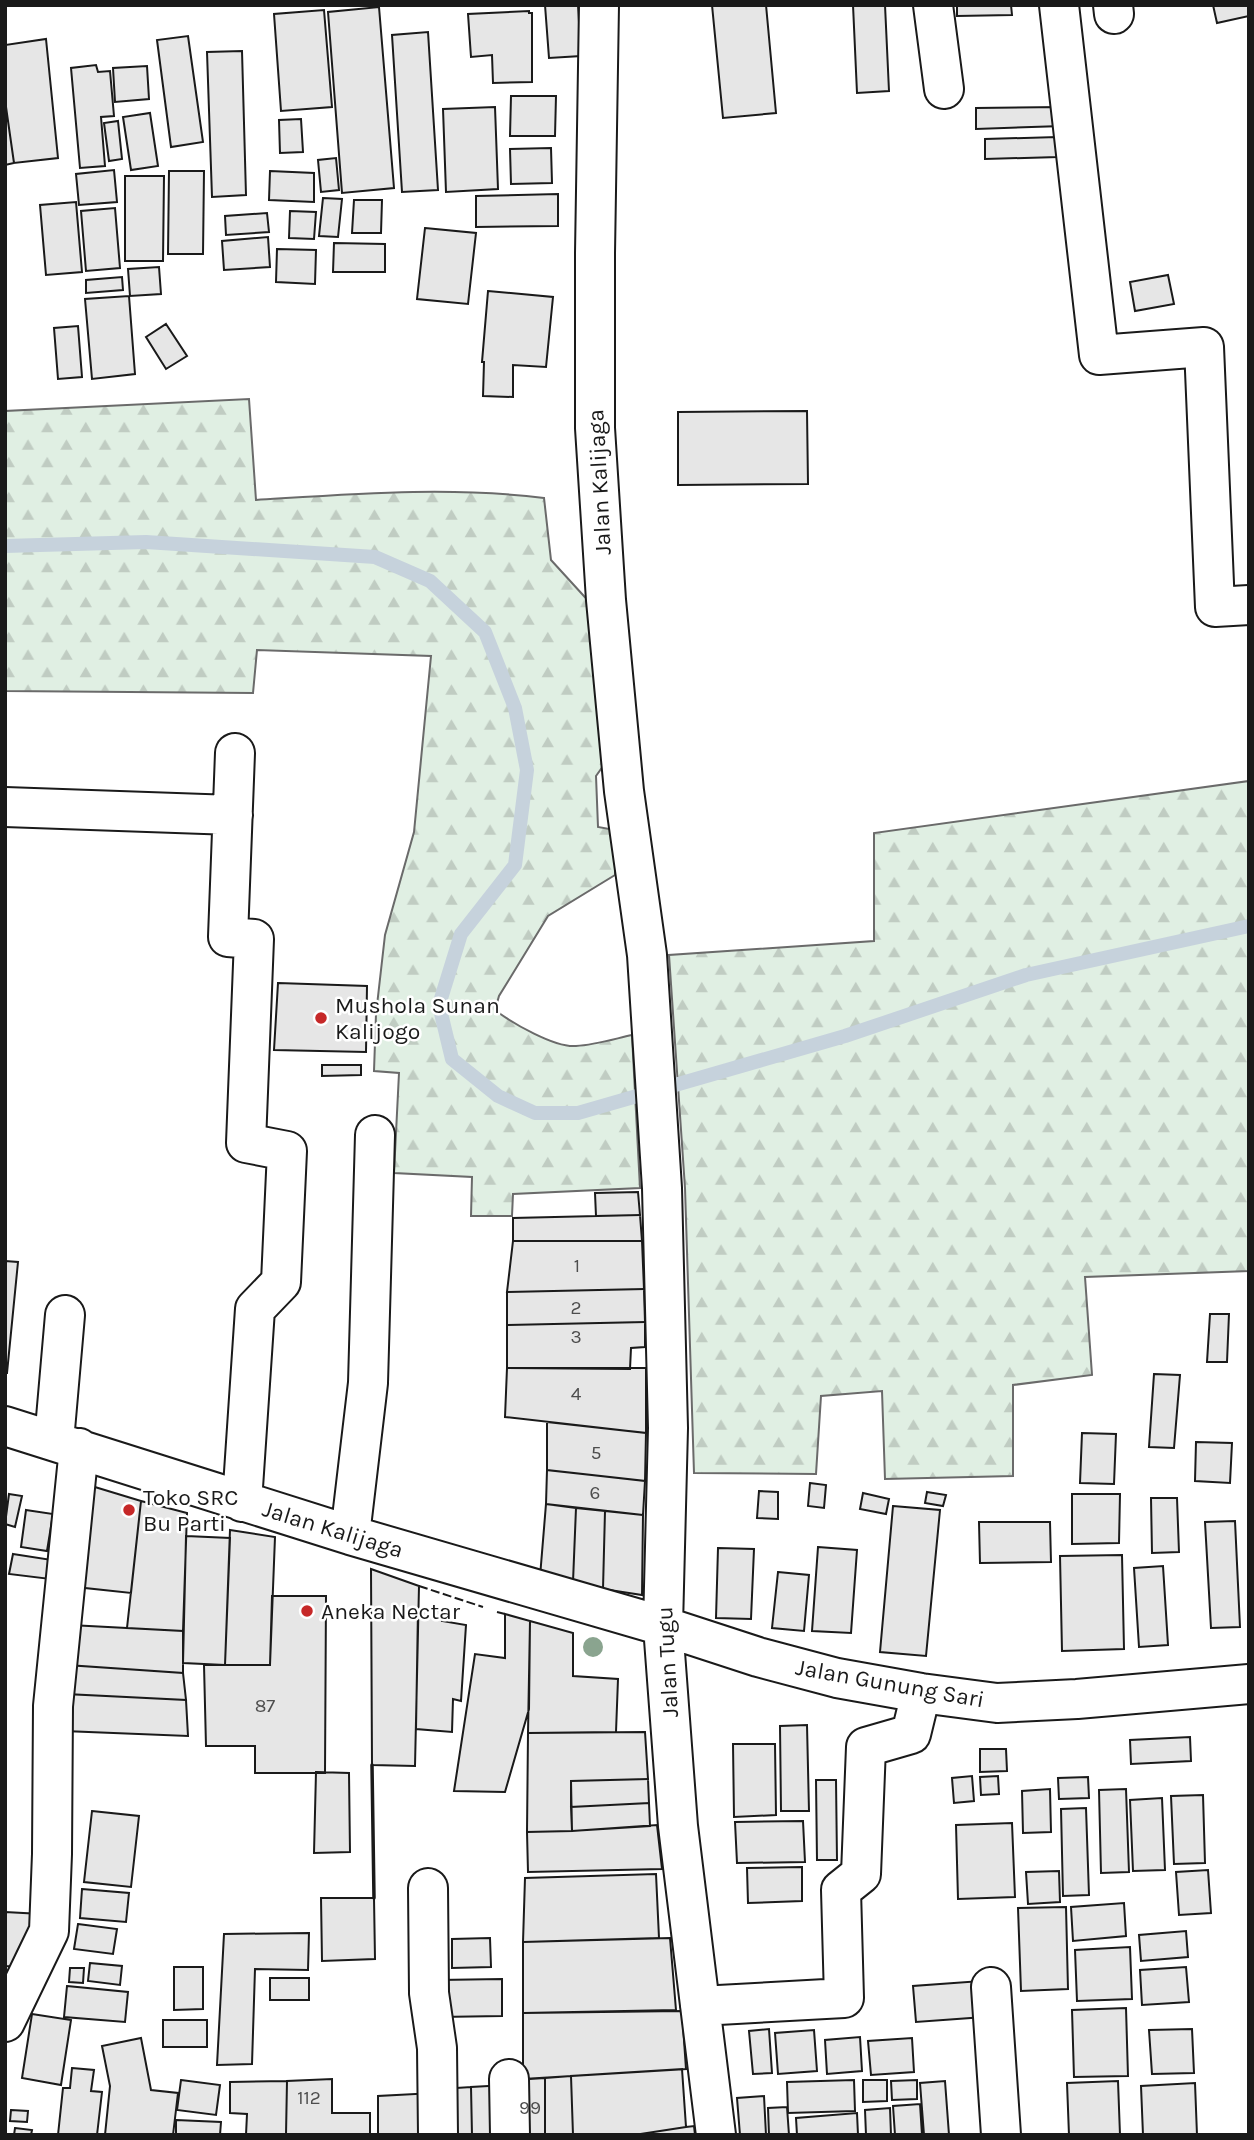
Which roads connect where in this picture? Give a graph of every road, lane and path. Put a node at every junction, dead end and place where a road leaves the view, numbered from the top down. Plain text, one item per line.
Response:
1 (599, 5) edge
2 (933, 5) edge
3 (1059, 5) edge
4 (944, 89) dead end
5 (1249, 605) edge
6 (235, 752) dead end
7 (5, 807) edge
8 (233, 815) junction
9 (375, 1135) dead end
10 (662, 1188) joint
11 (65, 1315) dead end
12 (5, 1426) edge
13 (67, 1445) junction
14 (242, 1502) junction
15 (350, 1535) junction
16 (663, 1626) junction
17 (1249, 1684) edge
18 (921, 1693) junction
19 (428, 1888) dead end
20 (991, 1987) dead end
21 (700, 2006) junction
22 (5, 2022) edge
23 (509, 2079) dead end
24 (438, 2135) edge
25 (510, 2135) edge
26 (716, 2135) edge
27 (1001, 2135) edge

1 - 10 street, Jalan Kalijaga
2 - 4 street
3 - 5 street
6 - 8 street
7 - 8 street
8 - 14 street
9 - 15 street
10 - 16 street, Jalan Tugu
11 - 13 street
12 - 13 street, Jalan Kalijaga
13 - 14 street, Jalan Kalijaga
13 - 22 street
14 - 15 street, Jalan Kalijaga
15 - 16 street, Jalan Kalijaga
16 - 18 street, Jalan Gunung Sari
16 - 21 street, Jalan Tugu
17 - 18 street, Jalan Gunung Sari
18 - 21 street
19 - 24 street
20 - 27 street
21 - 26 street, Jalan Tugu
23 - 25 street

